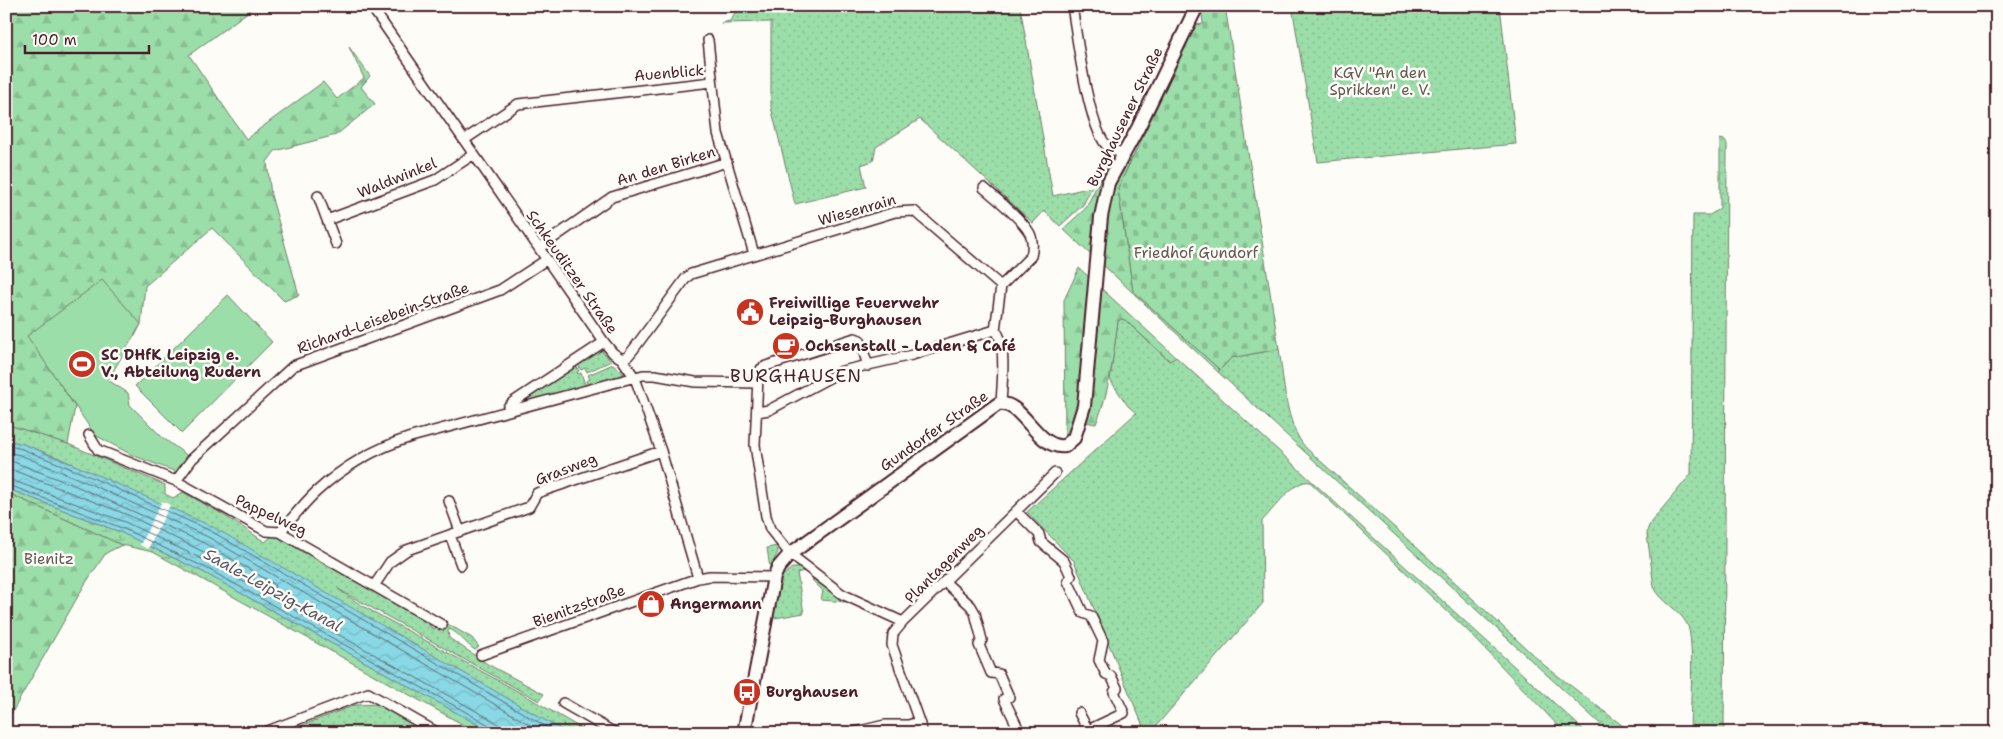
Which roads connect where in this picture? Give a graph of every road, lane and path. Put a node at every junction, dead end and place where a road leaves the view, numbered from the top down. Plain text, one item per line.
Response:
1 (371, 6) edge
2 (1072, 6) edge
3 (1197, 6) edge
4 (708, 40) dead end
5 (712, 82) junction
6 (464, 140) junction
7 (474, 154) junction
8 (1124, 154) junction
9 (727, 162) junction
10 (984, 188) dead end
11 (318, 196) dead end
12 (327, 220) junction
13 (336, 244) dead end
14 (538, 248) junction
15 (754, 254) junction
16 (546, 260) junction
17 (1001, 286) junction
18 (995, 330) junction
19 (604, 342) junction
20 (622, 359) junction
21 (868, 366) junction
22 (1088, 366) joint
23 (635, 378) junction
24 (757, 383) junction
25 (1002, 403) junction
26 (509, 411) junction
27 (757, 412) junction
28 (89, 435) dead end
29 (661, 450) junction
30 (1056, 473) dead end
31 (176, 481) junction
32 (449, 501) dead end
33 (1016, 511) junction
34 (460, 531) junction
35 (280, 532) junction
36 (450, 535) junction
37 (790, 554) junction
38 (461, 565) dead end
39 (776, 572) junction
40 (698, 578) junction
41 (945, 582) junction
42 (374, 586) junction
43 (903, 622) junction
44 (442, 625) dead end
45 (481, 655) dead end
46 (563, 703) dead end
47 (1079, 714) dead end
48 (919, 722) junction
49 (1020, 732) edge
50 (262, 733) edge
51 (438, 733) edge
52 (615, 733) edge
53 (744, 733) edge
54 (851, 733) edge
55 (923, 733) edge

1 - 6 street, Schkeuditzer Straße
2 - 8 street
3 - 8 street, Burghausener Straße
4 - 5 street
5 - 6 street, Auenblick
5 - 9 street, Auenblick
6 - 7 street, Schkeuditzer Straße
7 - 12 street, Waldwinkel
7 - 14 street, Schkeuditzer Straße
8 - 22 street, Burghausener Straße
9 - 14 street, An den Birken
9 - 15 street, Auenblick
10 - 17 street
11 - 12 street
12 - 13 street
14 - 16 street, Schkeuditzer Straße
15 - 17 street, Wiesenrain
15 - 20 street, Wiesenrain
16 - 19 street, Schkeuditzer Straße
16 - 31 street, Richard-Leisebein-Straße
17 - 18 street
18 - 21 street
18 - 25 street
19 - 20 street, Schkeuditzer Straße
19 - 26 street
20 - 23 street, Schkeuditzer Straße
21 - 24 street
21 - 27 street
22 - 25 street, Gundorfer Straße
23 - 24 street
23 - 26 street
23 - 29 street, Schkeuditzer Straße
24 - 27 street, Plantagenweg
25 - 37 street, Gundorfer Straße
26 - 35 street
27 - 37 street, Plantagenweg
28 - 31 street, Pappelweg
29 - 34 street, Grasweg
29 - 40 street, Schkeuditzer Straße
30 - 33 street, Plantagenweg
31 - 35 street, Pappelweg
32 - 34 street
33 - 41 street, Plantagenweg
33 - 47 street
34 - 36 street, Grasweg
35 - 42 street, Pappelweg
36 - 38 street
36 - 42 street, Grasweg
37 - 39 street, Gundorfer Straße
37 - 43 street, Plantagenweg
39 - 40 street, Bienitzstraße
39 - 53 street
40 - 45 street, Bienitzstraße
41 - 43 street, Plantagenweg
41 - 49 street
42 - 44 street, Pappelweg
43 - 48 street
46 - 52 street
48 - 54 street
48 - 55 street
50 - 51 street

